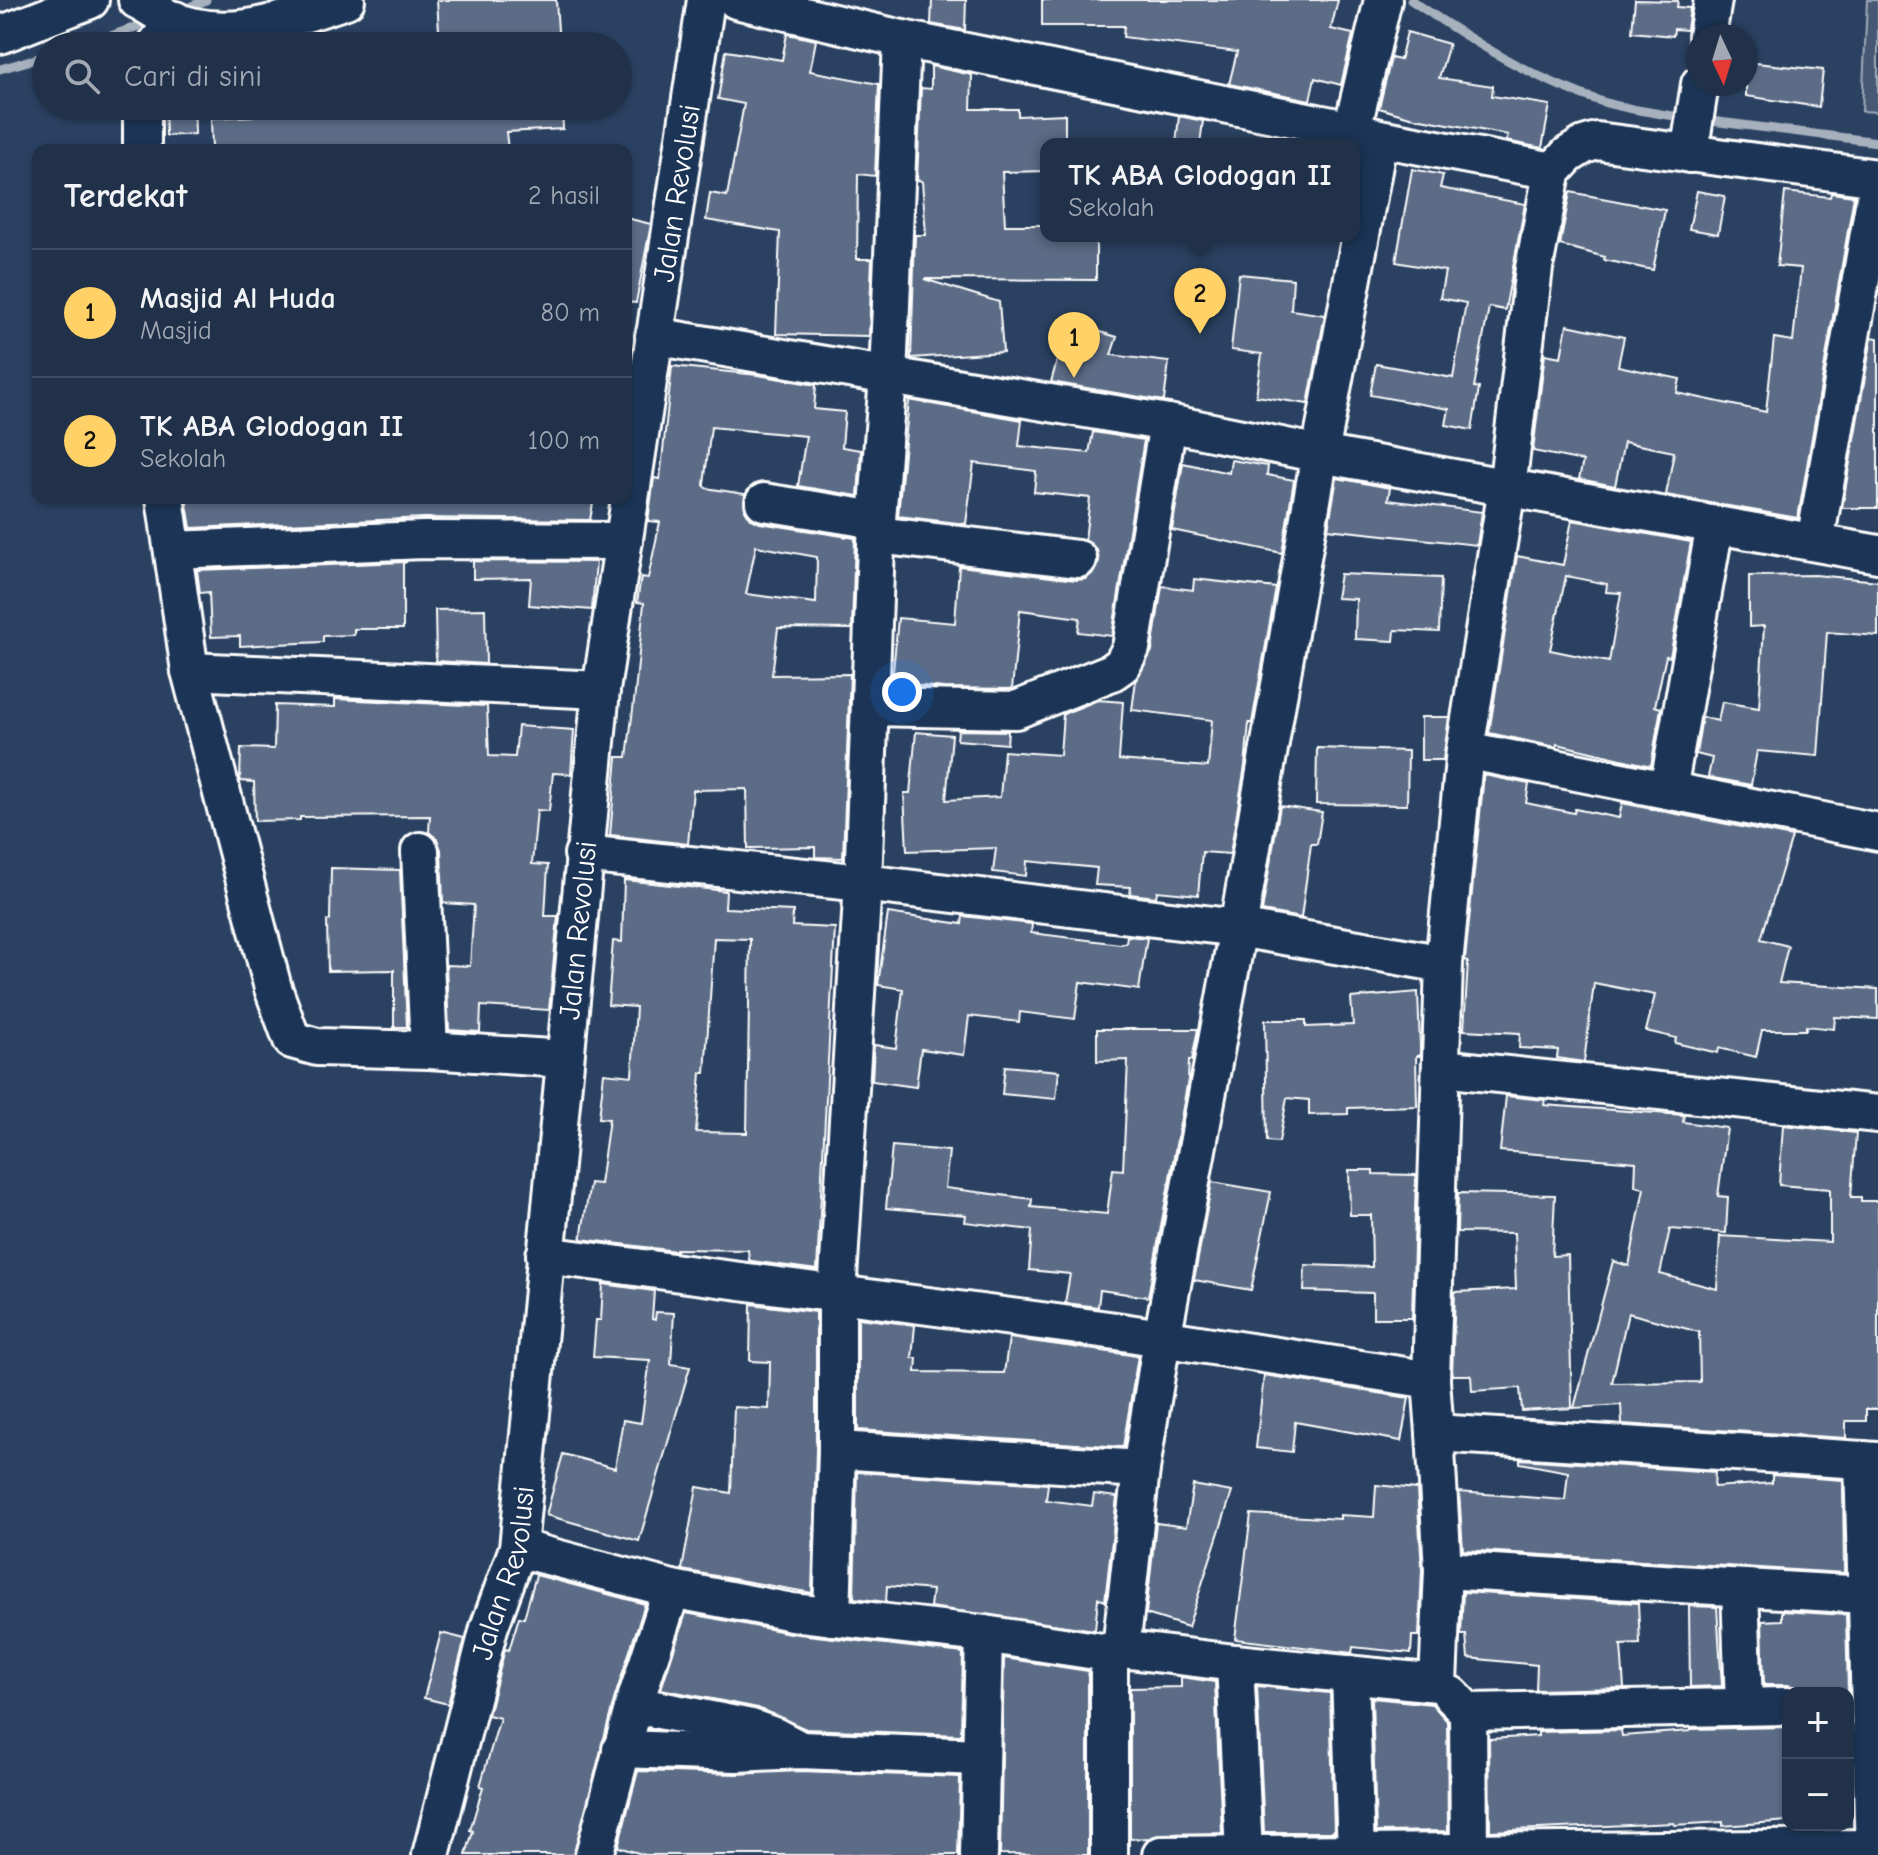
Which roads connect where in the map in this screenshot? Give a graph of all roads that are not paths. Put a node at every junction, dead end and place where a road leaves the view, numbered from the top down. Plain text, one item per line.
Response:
1 (90, 0) edge
2 (138, 0) edge
3 (346, 0) edge
4 (706, 0) edge
5 (736, 0) edge
6 (1713, 0) edge
7 (1382, 5) edge
8 (1709, 24) edge
9 (167, 28) edge
10 (0, 35) edge
11 (902, 39) junction
12 (1698, 96) edge
13 (142, 120) edge
14 (1366, 134) junction
15 (142, 144) edge
16 (1690, 147) junction
17 (1553, 171) junction
18 (1360, 176) edge
19 (1878, 180) edge
20 (1350, 242) edge
21 (654, 336) junction
22 (888, 377) junction
23 (1168, 423) junction
24 (1320, 454) junction
25 (632, 486) edge
26 (1507, 488) junction
27 (764, 502) dead end
28 (166, 504) edge
29 (629, 504) edge
30 (1715, 525) junction
31 (877, 527) junction
32 (624, 541) junction
33 (1815, 542) junction
34 (173, 550) junction
35 (1878, 554) edge
36 (1078, 559) dead end
37 (190, 671) junction
38 (601, 690) junction
39 (870, 707) junction
40 (1465, 750) junction
41 (1668, 790) junction
42 (1878, 832) edge
43 (420, 851) dead end
44 (583, 854) junction
45 (863, 883) junction
46 (1238, 928) junction
47 (1444, 964) junction
48 (429, 1050) junction
49 (565, 1059) junction
50 (1441, 1068) junction
51 (1878, 1114) edge
52 (545, 1255) junction
53 (837, 1294) junction
54 (1162, 1339) junction
55 (1431, 1380) junction
56 (1435, 1433) junction
57 (837, 1450) junction
58 (1870, 1460) edge
59 (1141, 1469) junction
60 (518, 1548) junction
61 (1443, 1570) junction
62 (1740, 1588) junction
63 (672, 1589) junction
64 (1866, 1595) junction
65 (832, 1617) junction
66 (984, 1634) junction
67 (1115, 1651) junction
68 (1235, 1663) junction
69 (1350, 1674) junction
70 (1438, 1683) junction
71 (1865, 1703) edge
72 (634, 1705) junction
73 (1744, 1706) junction
74 (1782, 1706) edge
75 (1468, 1712) junction
76 (621, 1749) junction
77 (800, 1750) junction
78 (980, 1757) junction
79 (1874, 1852) edge
80 (1244, 1854) edge
81 (1356, 1854) edge
82 (1468, 1854) edge
83 (431, 1855) edge
84 (594, 1855) edge
85 (979, 1855) edge
86 (1109, 1855) edge
87 (1161, 1855) edge

1 - 10 street
2 - 9 street
3 - 9 street
4 - 21 street, Jalan Revolusi
5 - 11 street
6 - 8 street
7 - 14 street
11 - 14 street
11 - 22 street
12 - 16 street
13 - 15 street
14 - 17 street
14 - 18 street
16 - 17 street
16 - 19 street
17 - 26 street
19 - 33 street
20 - 24 street
21 - 22 street
21 - 25 street, Jalan Revolusi
22 - 23 street
22 - 31 street
23 - 24 street
23 - 39 street
24 - 26 street
24 - 46 street
26 - 30 street
26 - 40 street
27 - 31 street
28 - 34 street
29 - 32 street, Jalan Revolusi
30 - 33 street
30 - 41 street
31 - 36 street
31 - 39 street
32 - 34 street
32 - 38 street, Jalan Revolusi
33 - 35 street
34 - 37 street
37 - 38 street
37 - 48 street
38 - 44 street, Jalan Revolusi
39 - 45 street
40 - 41 street
40 - 47 street
41 - 42 street
43 - 48 street
44 - 45 street
44 - 49 street, Jalan Revolusi
45 - 46 street
45 - 53 street
46 - 47 street
46 - 54 street
47 - 50 street
48 - 49 street
49 - 52 street, Jalan Revolusi
50 - 51 street
50 - 55 street
52 - 53 street
52 - 60 street, Jalan Revolusi
53 - 54 street
53 - 57 street
54 - 55 street
54 - 59 street
55 - 56 street
56 - 58 street
56 - 61 street
57 - 59 street
57 - 65 street
58 - 64 street
59 - 67 street
60 - 63 street
60 - 83 street, Jalan Revolusi
61 - 62 street
61 - 70 street
62 - 64 street
62 - 73 street
63 - 65 street
63 - 72 street
64 - 71 street
65 - 66 street
66 - 67 street
66 - 78 street
67 - 68 street
67 - 86 street
68 - 69 street
68 - 80 street
69 - 70 street
69 - 81 street
70 - 75 street
71 - 79 street
72 - 76 street
72 - 77 street
73 - 74 street
73 - 75 street
75 - 82 street
76 - 77 street
76 - 84 street
77 - 78 street
78 - 85 street
79 - 82 street
80 - 81 street
80 - 87 street
81 - 82 street

